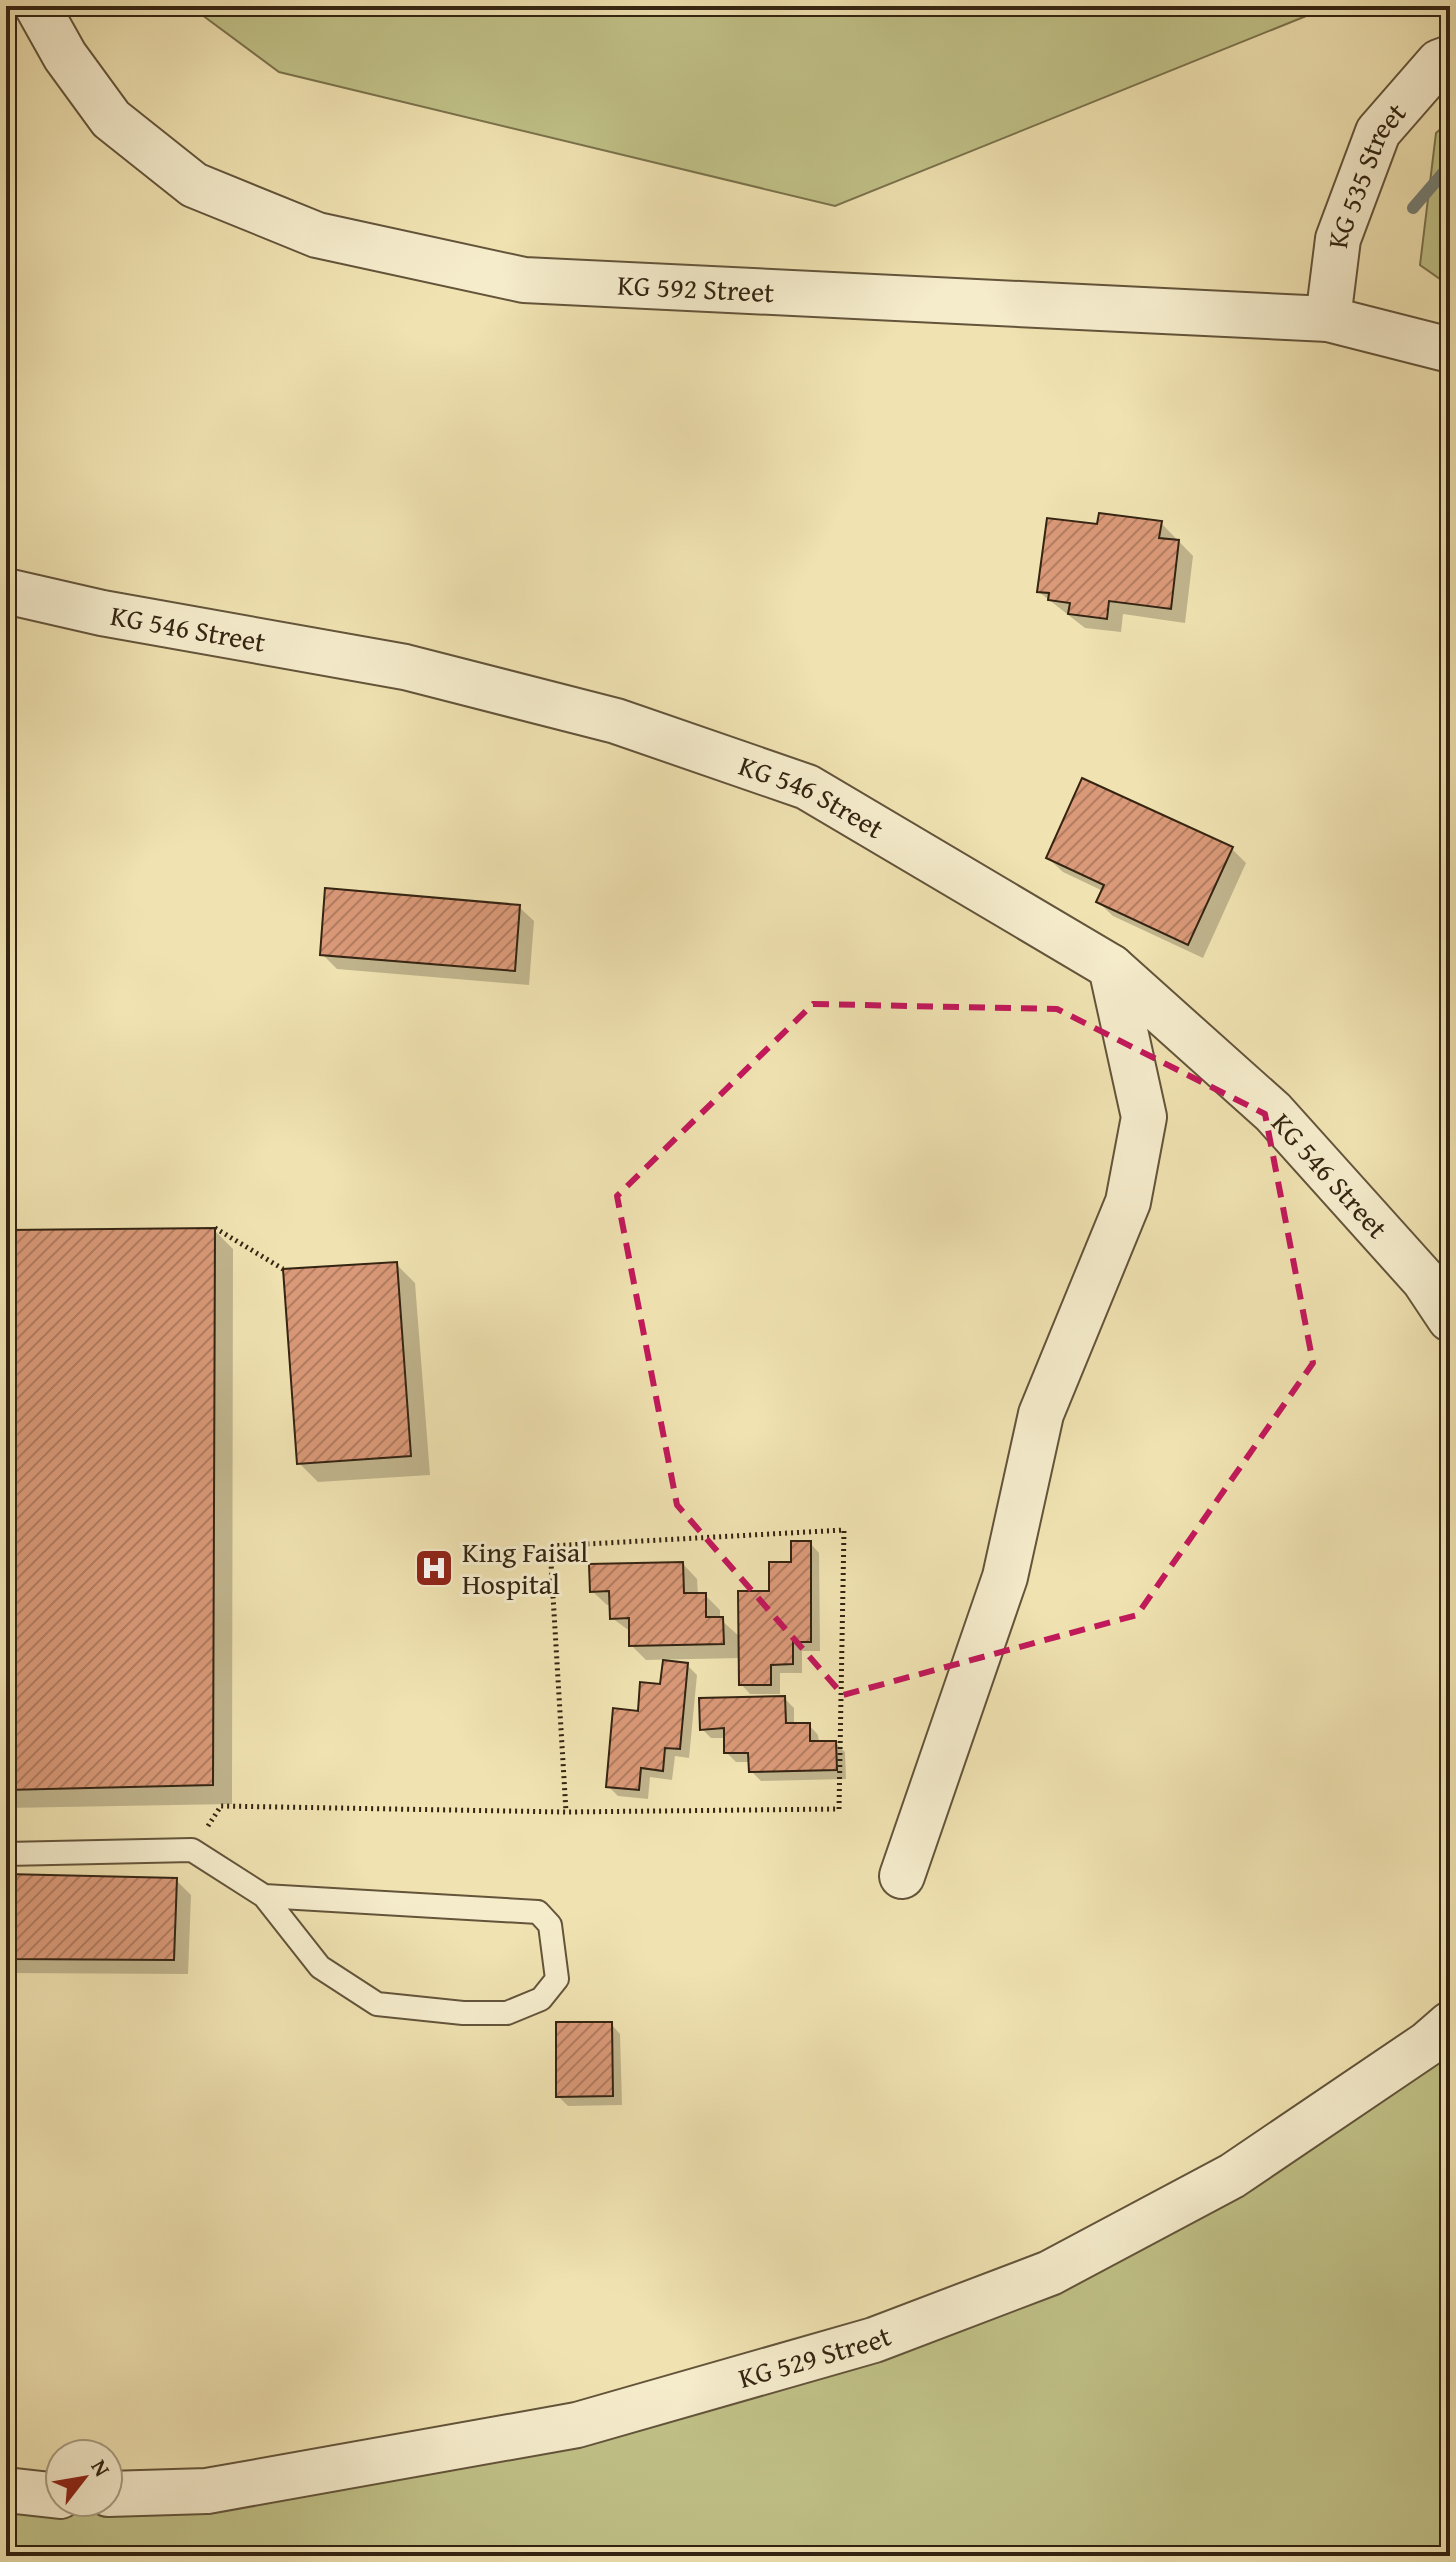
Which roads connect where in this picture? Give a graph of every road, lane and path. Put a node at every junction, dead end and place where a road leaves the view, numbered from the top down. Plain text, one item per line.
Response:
1 (37, 6) edge
2 (1450, 58) edge
3 (1328, 319) junction
4 (1450, 350) edge
5 (6, 591) edge
6 (1111, 967) junction
7 (215, 1228) dead end
8 (283, 1269) dead end
9 (1450, 1319) edge
10 (566, 1812) junction
11 (192, 1850) junction
12 (6, 1854) edge
13 (902, 1876) dead end
14 (264, 1896) junction
15 (1450, 2024) edge
16 (6, 2490) edge
17 (44, 2494) edge
18 (124, 2494) edge

1 - 3 street, KG 592 Street
2 - 3 street, KG 535 Street
3 - 4 street, KG 592 Street
5 - 6 street, KG 546 Street
6 - 9 street, KG 546 Street
6 - 13 street
7 - 8 path
10 - 10 path
10 - 11 path
11 - 12 lane
11 - 14 lane
14 - 14 lane
15 - 18 street, KG 529 Street
16 - 17 street

